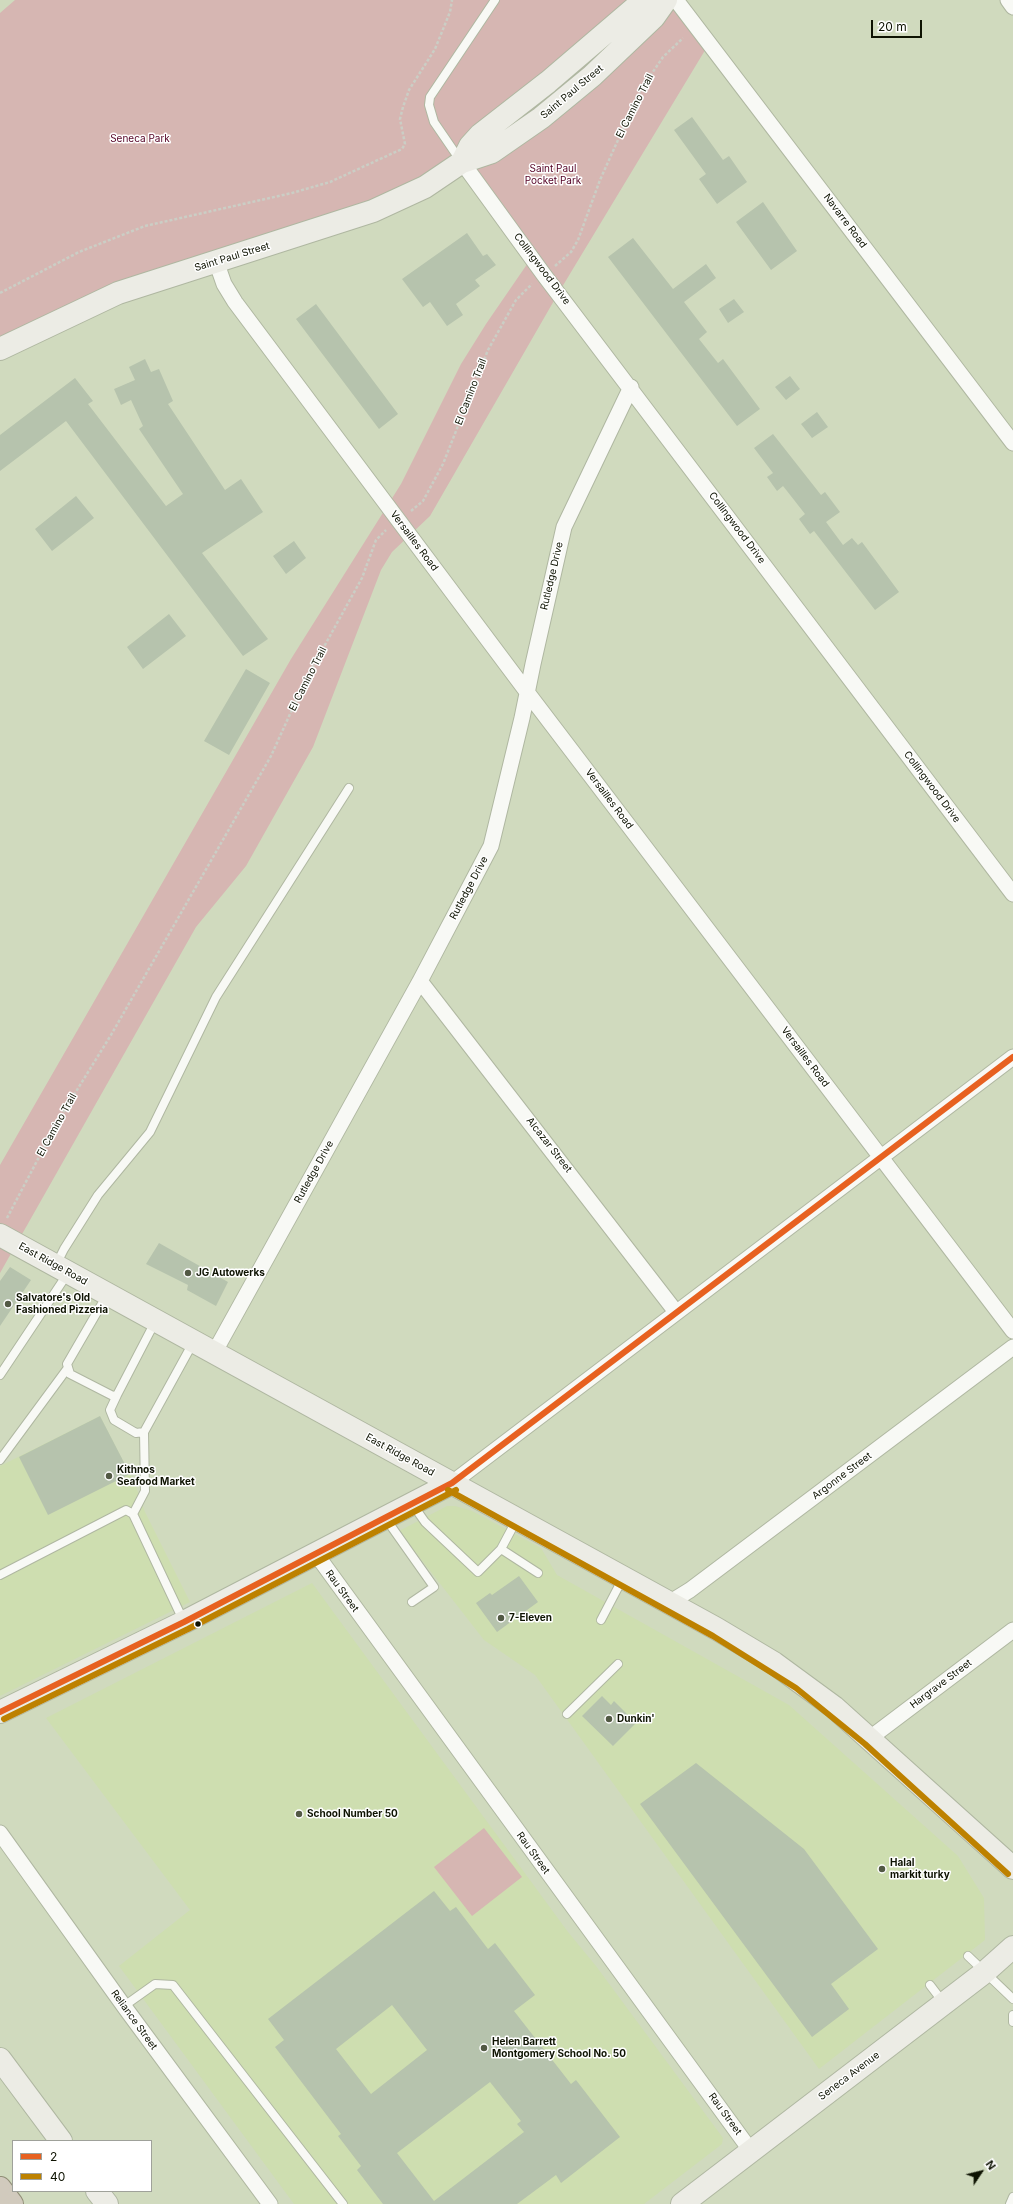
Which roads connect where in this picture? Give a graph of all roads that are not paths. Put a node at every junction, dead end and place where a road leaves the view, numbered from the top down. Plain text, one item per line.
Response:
1 (644, 0) edge
2 (666, 0) edge
3 (676, 0) edge
4 (1008, 0) edge
5 (493, 2) edge
6 (1013, 7) edge
7 (462, 162) junction
8 (216, 261) junction
9 (0, 349) edge
10 (631, 387) junction
11 (1013, 443) edge
12 (527, 692) junction
13 (349, 788) dead end
14 (1013, 894) edge
15 (420, 981) junction
16 (1013, 1057) edge
17 (881, 1157) junction
18 (4, 1226) edge
19 (62, 1269) junction
20 (108, 1294) junction
21 (676, 1312) junction
22 (156, 1321) junction
23 (1013, 1331) edge
24 (194, 1341) junction
25 (1013, 1347) edge
26 (214, 1353) junction
27 (67, 1369) junction
28 (0, 1375) edge
29 (117, 1395) junction
30 (144, 1432) junction
31 (0, 1460) edge
32 (452, 1483) junction
33 (412, 1505) junction
34 (133, 1514) junction
35 (386, 1519) junction
36 (517, 1519) junction
37 (501, 1549) junction
38 (316, 1554) junction
39 (538, 1573) dead end
40 (0, 1575) edge
41 (623, 1578) junction
42 (412, 1602) dead end
43 (669, 1603) junction
44 (601, 1620) dead end
45 (184, 1622) junction
46 (1013, 1630) edge
47 (618, 1664) dead end
48 (0, 1712) edge
49 (567, 1714) dead end
50 (870, 1738) junction
51 (0, 1834) edge
52 (1013, 1868) edge
53 (1013, 1947) edge
54 (968, 1956) dead end
55 (985, 1972) junction
56 (930, 1985) dead end
57 (1013, 1999) edge
58 (944, 2004) junction
59 (124, 2006) junction
60 (1013, 2015) edge
61 (1013, 2022) edge
62 (0, 2059) edge
63 (60, 2140) edge
64 (751, 2151) junction
65 (0, 2188) edge
66 (99, 2192) edge
67 (1013, 2197) edge
68 (12, 2204) edge
69 (107, 2204) edge
70 (270, 2204) edge
71 (343, 2204) edge
72 (682, 2204) edge
73 (1010, 2204) edge

1 - 7 main road, Saint Paul Street
2 - 7 main road, Saint Paul Street
3 - 11 street, Navarre Road
4 - 6 street
5 - 7 lane
7 - 8 main road, Saint Paul Street
7 - 10 street, Collingwood Drive
8 - 9 main road, Saint Paul Street
8 - 12 street, Versailles Road
10 - 12 street, Rutledge Drive
10 - 14 street, Collingwood Drive
12 - 15 street, Rutledge Drive
12 - 17 street, Versailles Road
13 - 19 lane
15 - 21 street, Alcazar Street
15 - 26 street, Rutledge Drive
16 - 17 street
17 - 21 street
17 - 23 street, Versailles Road
18 - 19 main road, East Ridge Road
19 - 20 main road, East Ridge Road
19 - 28 lane
20 - 22 main road, East Ridge Road
20 - 27 lane
21 - 32 street
22 - 24 main road, East Ridge Road
22 - 29 lane
24 - 26 main road, East Ridge Road
24 - 30 lane
25 - 43 street, Argonne Street
26 - 32 main road, East Ridge Road
27 - 29 lane
27 - 31 lane
29 - 30 lane
30 - 34 lane
32 - 33 main road
32 - 36 main road, East Ridge Road
33 - 35 main road
33 - 37 lane
34 - 40 lane
34 - 45 lane
35 - 38 main road
35 - 42 lane
36 - 37 lane
36 - 41 main road, East Ridge Road
37 - 39 lane
38 - 45 main road
38 - 64 street, Rau Street
41 - 43 main road, East Ridge Road
41 - 44 lane
43 - 50 main road, East Ridge Road
45 - 48 main road
46 - 50 street, Hargrave Street
47 - 49 lane
50 - 52 main road, East Ridge Road
51 - 59 street, Reliance Street
53 - 55 main road, Seneca Avenue
54 - 55 lane
55 - 57 lane
55 - 58 main road, Seneca Avenue
56 - 58 lane
58 - 64 main road, Seneca Avenue
59 - 70 street, Reliance Street
59 - 71 lane
60 - 61 lane
62 - 63 main road
64 - 72 main road, Seneca Avenue
65 - 68 highway
66 - 69 main road
67 - 73 lane

